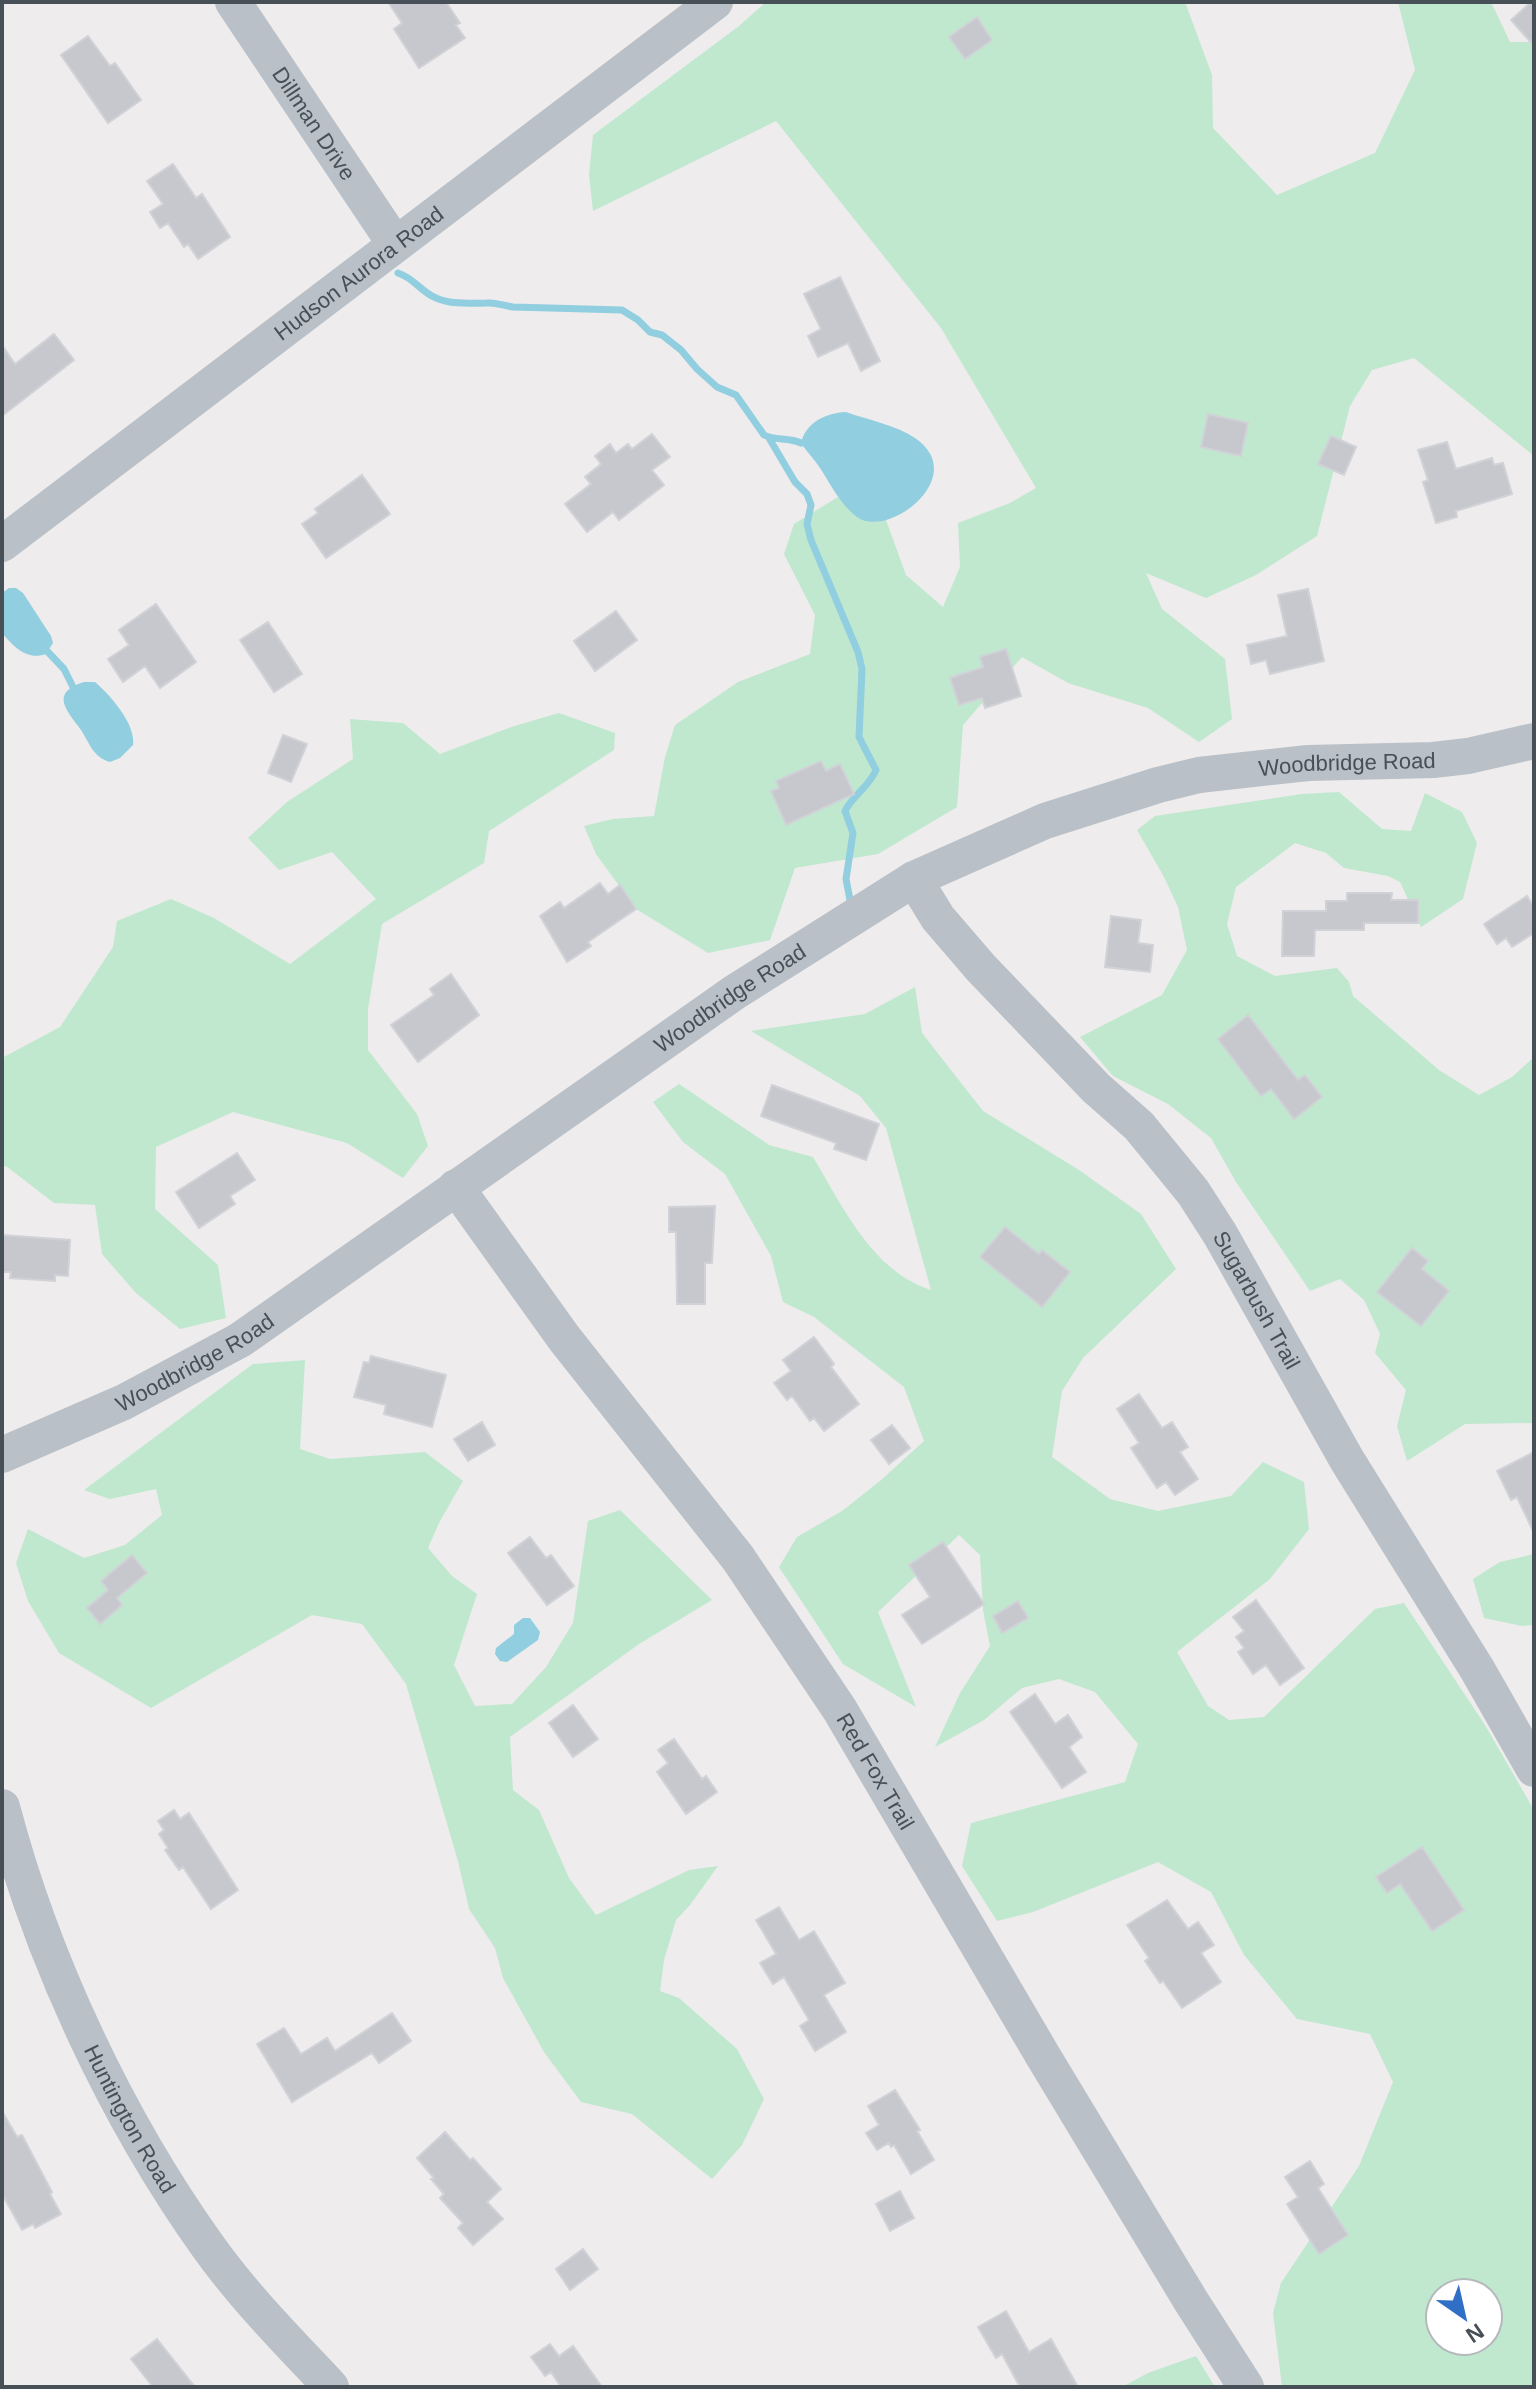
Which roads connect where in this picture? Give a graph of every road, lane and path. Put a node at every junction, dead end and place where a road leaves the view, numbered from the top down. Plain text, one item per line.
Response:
1 (233, 2) edge
2 (715, 2) edge
3 (395, 244) junction
4 (2, 544) edge
5 (1534, 741) edge
6 (914, 879) junction
7 (456, 1187) junction
8 (2, 1455) edge
9 (1534, 1769) edge
10 (2, 1807) edge
11 (331, 2387) edge
12 (1246, 2387) edge

1 - 3 street, Dillman Drive
2 - 3 street, Hudson Aurora Road
3 - 4 street, Hudson Aurora Road
5 - 6 street, Woodbridge Road
6 - 7 street, Woodbridge Road
6 - 9 street, Sugarbush Trail
7 - 8 street, Woodbridge Road
7 - 12 street, Red Fox Trail
10 - 11 street, Huntington Road

